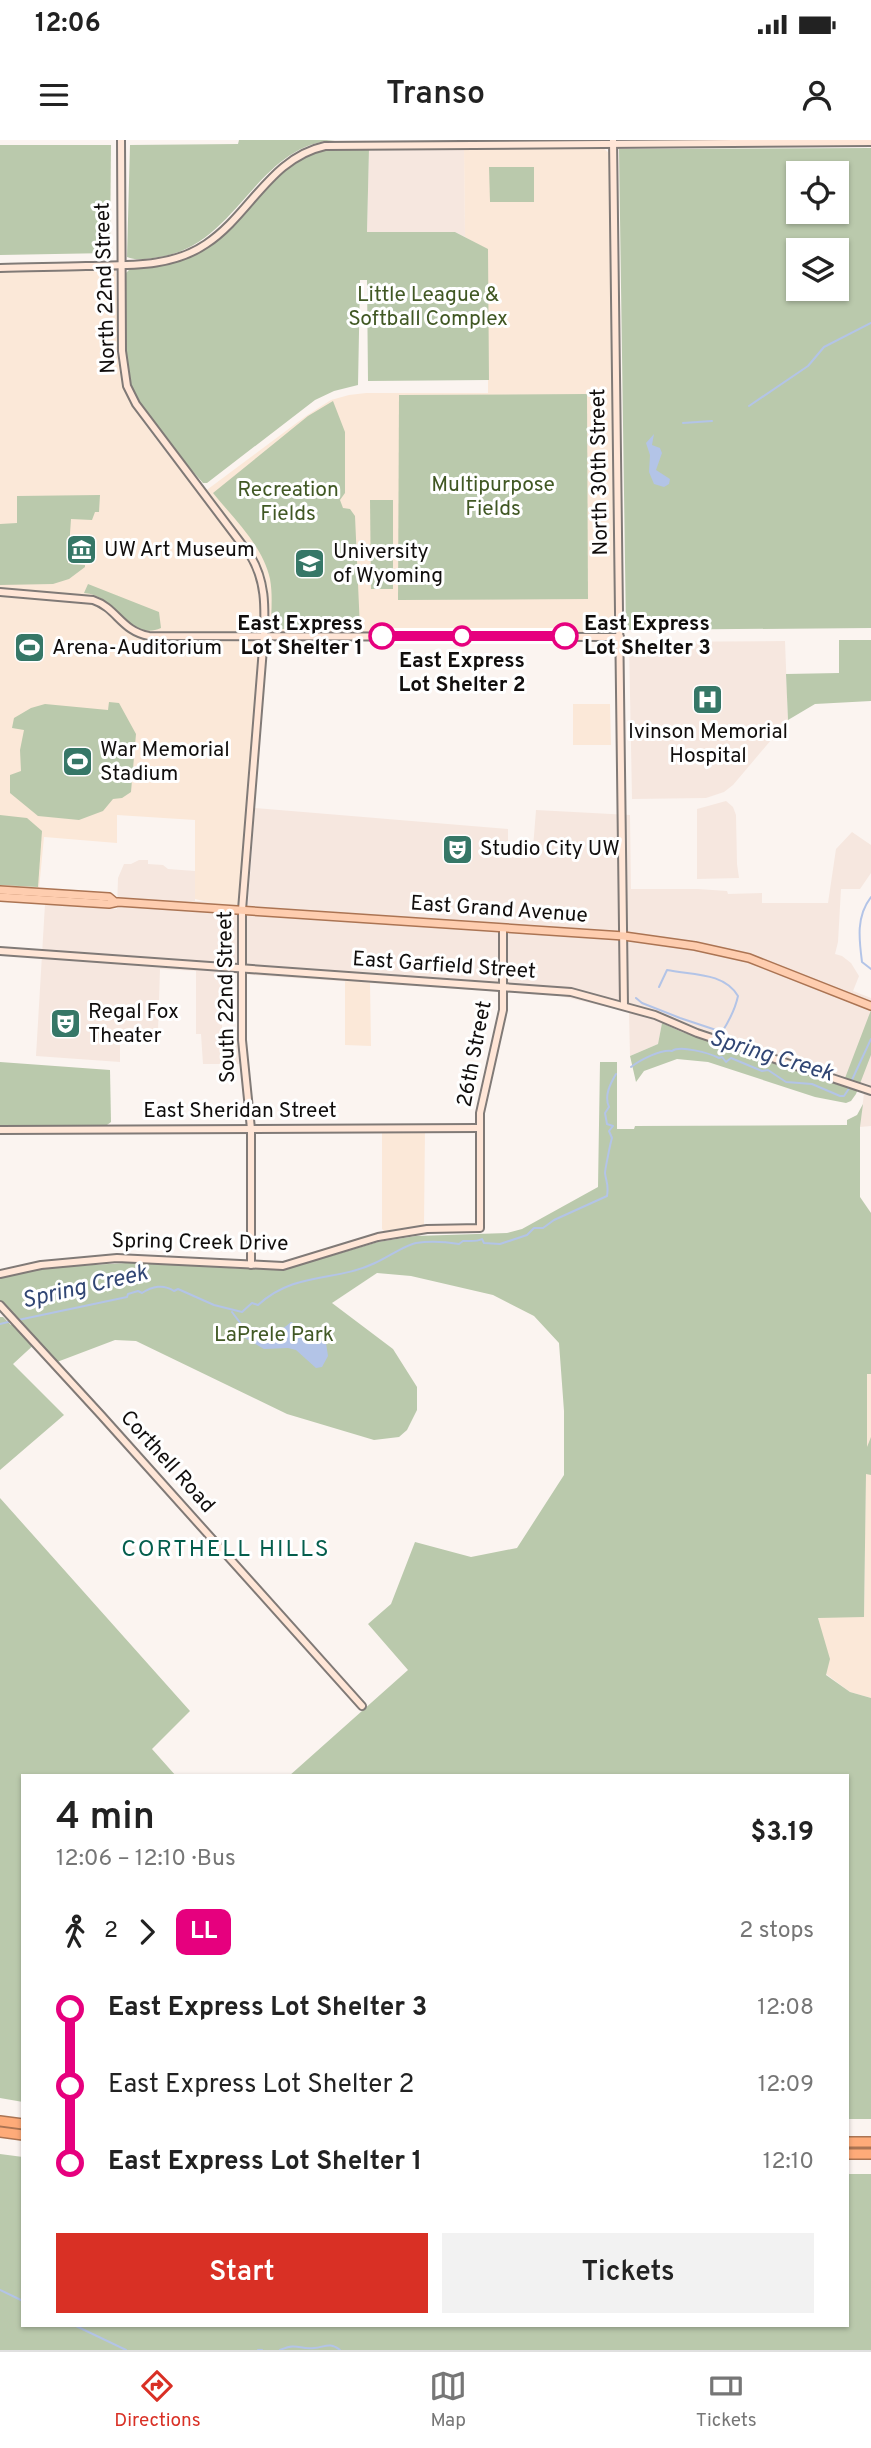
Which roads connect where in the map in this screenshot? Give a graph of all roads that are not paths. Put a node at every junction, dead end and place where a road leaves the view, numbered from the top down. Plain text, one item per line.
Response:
1 (121, 140) edge
2 (613, 141) edge
3 (871, 142) edge
4 (121, 265) junction
5 (0, 268) edge
6 (0, 592) edge
7 (264, 636) junction
8 (620, 637) junction
9 (250, 811) joint
10 (0, 890) edge
11 (0, 897) edge
12 (115, 902) junction
13 (242, 910) junction
14 (503, 928) junction
15 (624, 936) junction
16 (0, 951) edge
17 (242, 969) junction
18 (504, 987) junction
19 (624, 1006) junction
20 (871, 1006) edge
21 (871, 1091) edge
22 (480, 1128) junction
23 (251, 1129) junction
24 (0, 1130) edge
25 (480, 1228) joint
26 (251, 1265) junction
27 (0, 1273) edge
28 (0, 1306) edge
29 (362, 1706) dead end
30 (0, 2120) edge
31 (21, 2124) edge
32 (0, 2132) edge
33 (21, 2135) edge
34 (849, 2142) edge
35 (871, 2142) edge
36 (849, 2154) edge
37 (871, 2154) edge

1 - 4 street, North 22nd Street
2 - 3 street
2 - 4 street
2 - 8 street, North 30th Street
4 - 5 street
4 - 7 street, North 22nd Street
6 - 7 street
7 - 8 street
7 - 9 street, North 22nd Street
8 - 15 street, North 30th Street
9 - 13 street, South 22nd Street
10 - 12 main road, East Grand Avenue
11 - 12 main road, East Grand Avenue
12 - 13 main road, East Grand Avenue
13 - 14 main road, East Grand Avenue
13 - 17 street, South 22nd Street
14 - 15 main road, East Grand Avenue
14 - 18 street, 26th Street
15 - 19 street, North 30th Street
15 - 20 main road, East Grand Avenue
16 - 17 street, East Garfield Street
17 - 18 street, East Garfield Street
17 - 23 street, South 22nd Street
18 - 19 street, East Garfield Street
18 - 22 street, 26th Street
19 - 21 street, East Garfield Street
22 - 23 street, East Sheridan Street
22 - 25 street, 26th Street
23 - 24 street, East Sheridan Street
23 - 26 street, South 22nd Street
25 - 26 street, Spring Creek Drive
26 - 27 street, Spring Creek Drive
28 - 29 street, Corthell Road
30 - 31 highway
32 - 33 highway
34 - 35 highway
36 - 37 highway

